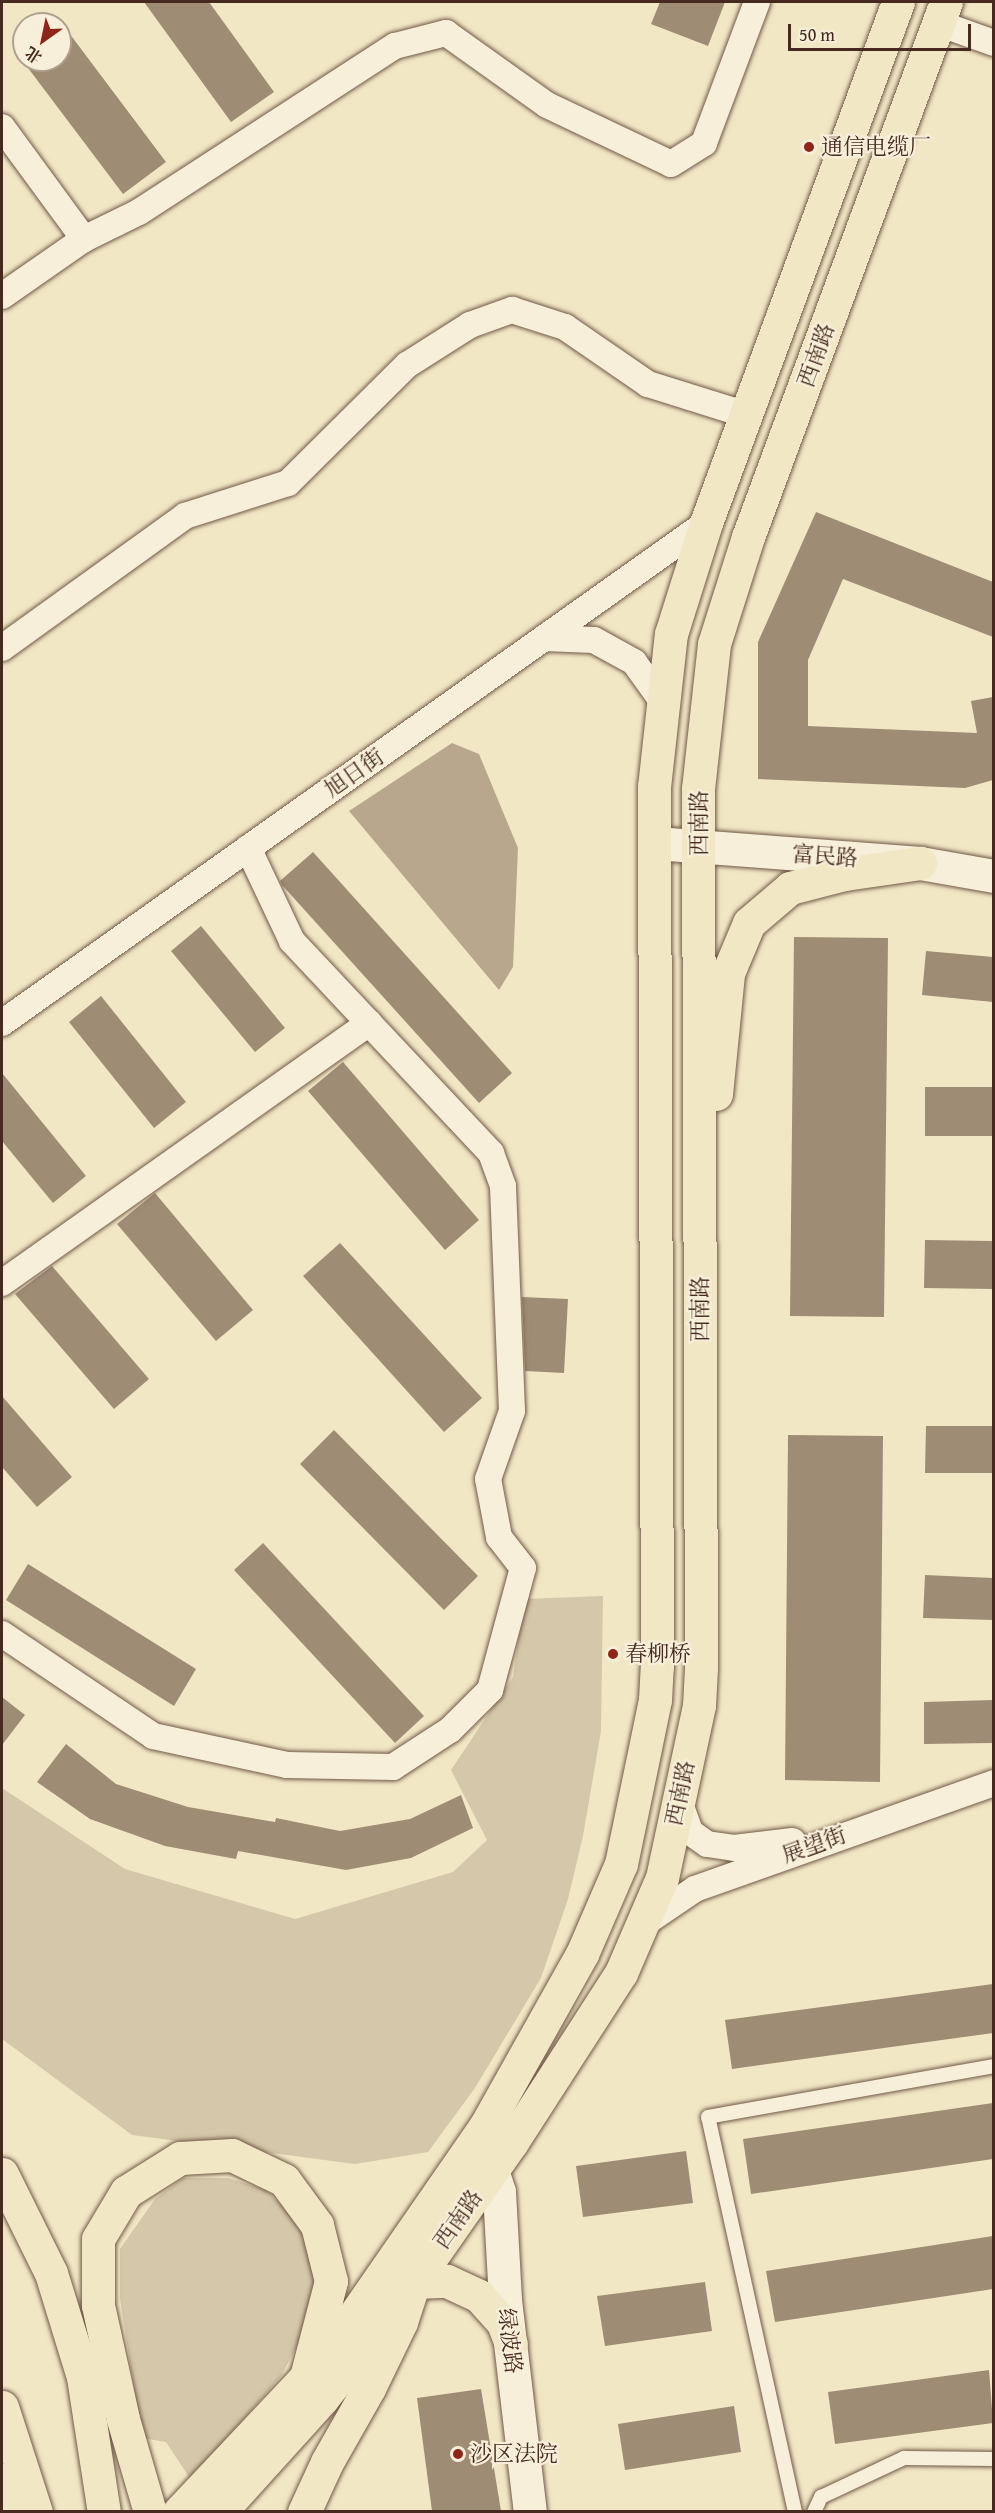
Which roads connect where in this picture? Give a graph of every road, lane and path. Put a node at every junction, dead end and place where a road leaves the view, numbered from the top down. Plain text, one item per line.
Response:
1 (756, 2) edge
2 (898, 2) edge
3 (942, 12) edge
4 (993, 43) edge
5 (2, 127) edge
6 (84, 239) junction
7 (2, 296) edge
8 (747, 415) junction
9 (706, 523) junction
10 (544, 638) junction
11 (2, 648) edge
12 (662, 701) junction
13 (655, 843) junction
14 (699, 846) junction
15 (248, 848) junction
16 (920, 863) junction
17 (993, 876) edge
18 (2, 1023) edge
19 (369, 1023) junction
20 (700, 1166) junction
21 (2, 1283) edge
22 (2, 1635) edge
23 (993, 1783) edge
24 (679, 1801) junction
25 (861, 1828) junction
26 (642, 1925) junction
27 (993, 2066) edge
28 (492, 2170) junction
29 (2, 2174) edge
30 (51, 2273) junction
31 (414, 2282) junction
32 (512, 2344) junction
33 (306, 2377) junction
34 (2, 2408) edge
35 (993, 2459) edge
36 (237, 2473) junction
37 (2, 2480) edge
38 (8, 2511) edge
39 (36, 2511) edge
40 (96, 2511) edge
41 (104, 2511) edge
42 (150, 2511) edge
43 (179, 2511) edge
44 (220, 2511) edge
45 (304, 2511) edge
46 (530, 2511) edge
47 (795, 2511) edge
48 (814, 2511) edge

1 - 6 street
2 - 8 main road, 西南路
3 - 4 street
3 - 14 main road, 西南路
5 - 6 street
6 - 7 street
8 - 9 main road, 西南路
8 - 11 street
9 - 10 street, 旭日街
9 - 12 main road, 西南路
10 - 12 street
10 - 15 street, 旭日街
12 - 13 main road, 西南路
13 - 14 street, 富民路
13 - 33 main road, 西南路
14 - 16 street, 富民路
14 - 20 main road, 西南路
15 - 18 street, 旭日街
15 - 19 street
16 - 17 street, 富民路
16 - 20 main road
19 - 21 street
19 - 22 street
20 - 24 main road, 西南路
23 - 25 street, 展望街
24 - 25 street
24 - 26 main road, 西南路
25 - 26 street, 展望街
26 - 28 main road, 西南路
27 - 47 lane
28 - 31 main road, 西南路
28 - 32 street, 绿波路
29 - 30 main road
30 - 40 main road
30 - 41 main road
31 - 32 main road
31 - 36 main road, 西南路
31 - 45 main road
32 - 46 street, 绿波路
33 - 36 main road, 西南路
33 - 42 main road
34 - 39 main road
35 - 48 lane
36 - 43 main road, 西南路
36 - 44 main road, 西南路
37 - 38 main road

